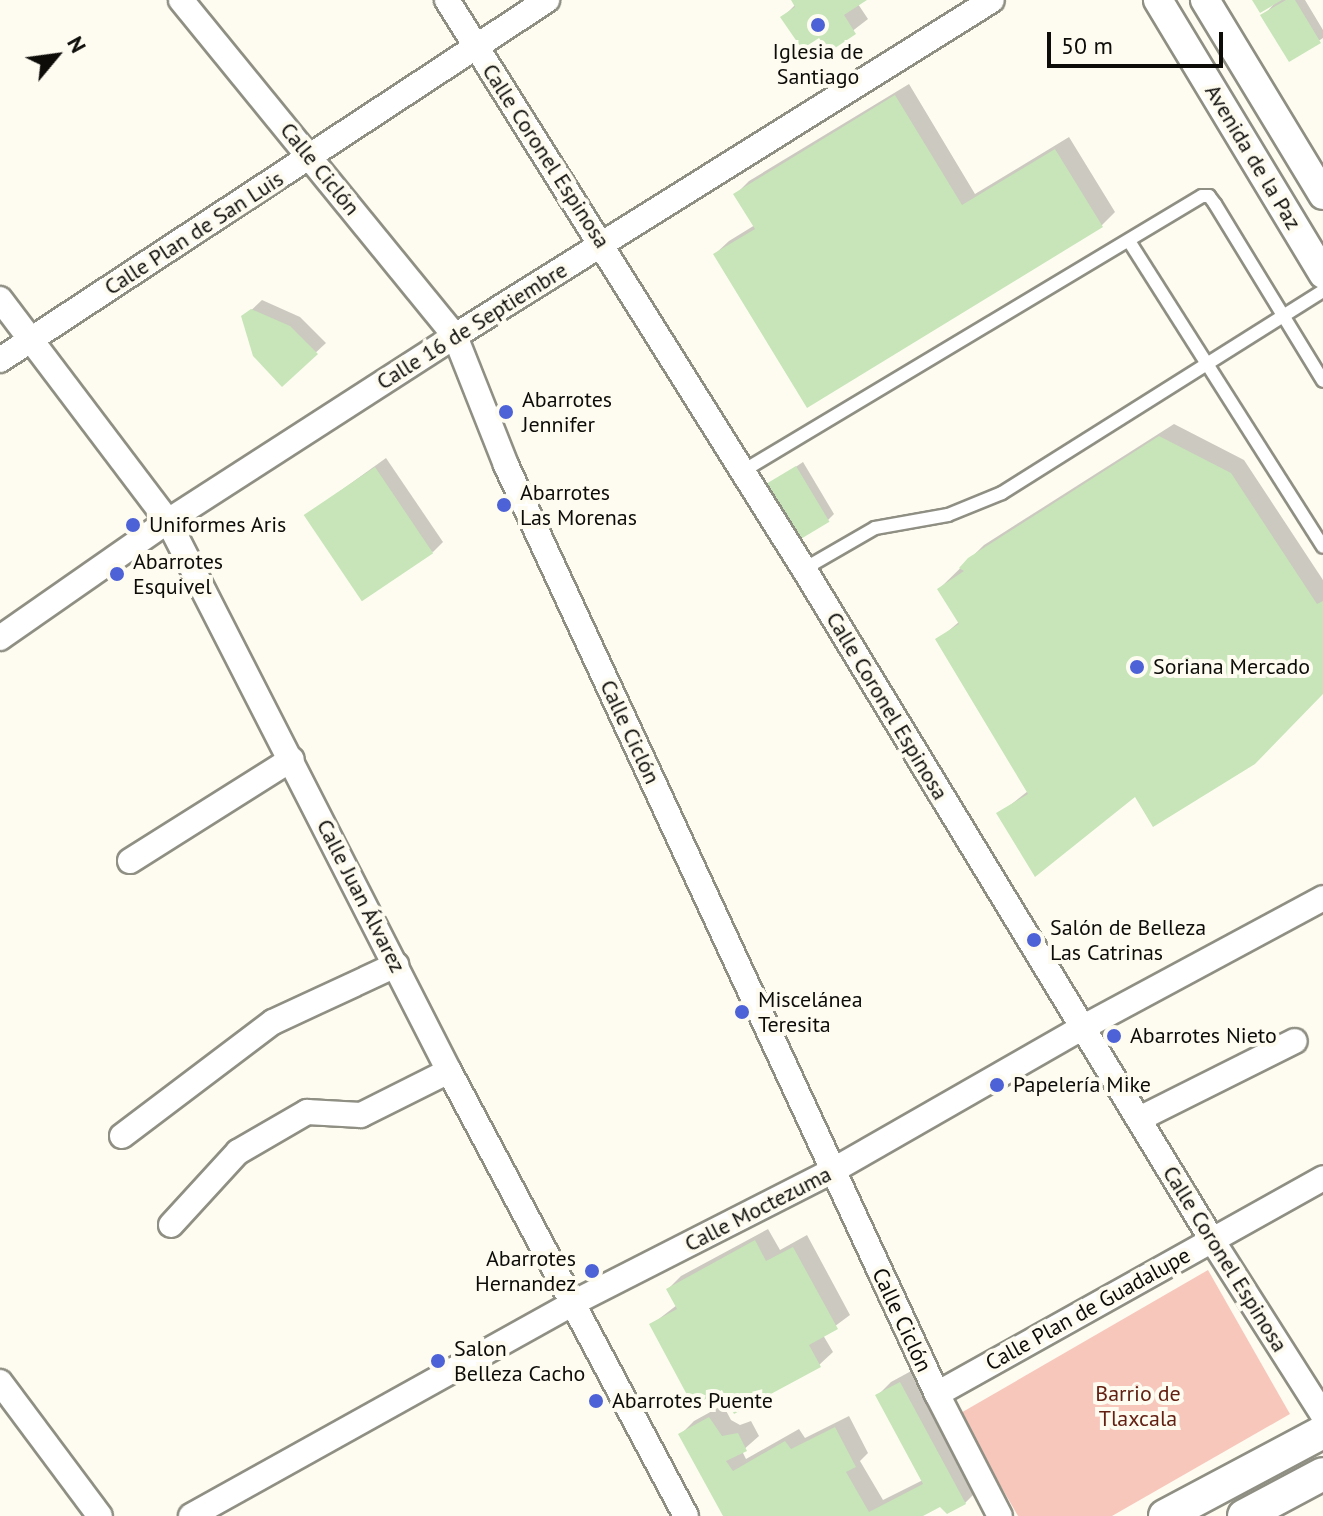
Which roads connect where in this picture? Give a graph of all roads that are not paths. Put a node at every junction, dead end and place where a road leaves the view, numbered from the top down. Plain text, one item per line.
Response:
1 (181, 0) edge
2 (447, 0) edge
3 (547, 0) edge
4 (992, 0) edge
5 (1158, 0) edge
6 (1205, 0) edge
7 (475, 45) junction
8 (310, 157) junction
9 (1323, 195) edge
10 (1129, 241) junction
11 (603, 244) junction
12 (1323, 274) edge
13 (1323, 291) edge
14 (0, 299) edge
15 (1284, 316) junction
16 (455, 336) junction
17 (33, 338) junction
18 (0, 360) edge
19 (1207, 364) junction
20 (1323, 381) edge
21 (743, 471) junction
22 (168, 521) junction
23 (1323, 547) edge
24 (804, 569) junction
25 (0, 638) edge
26 (292, 759) junction
27 (130, 861) dead end
28 (1323, 898) edge
29 (396, 965) junction
30 (1082, 1028) junction
31 (1295, 1041) dead end
32 (449, 1071) junction
33 (1139, 1119) junction
34 (122, 1136) dead end
35 (832, 1171) junction
36 (1323, 1178) edge
37 (171, 1225) dead end
38 (1212, 1240) junction
39 (573, 1303) junction
40 (0, 1382) edge
41 (937, 1394) junction
42 (1323, 1415) edge
43 (1323, 1432) edge
44 (1323, 1474) edge
45 (100, 1516) edge
46 (191, 1516) edge
47 (686, 1516) edge
48 (1000, 1516) edge
49 (1165, 1516) edge
50 (1244, 1516) edge

1 - 8 street, Calle Ciclón
2 - 7 street, Calle Coronel Espinosa
3 - 7 street, Calle Plan de San Luis
4 - 11 street, Calle 16 de Septiembre
5 - 12 street, Avenida de la Paz
6 - 9 street, Avenida de la Paz
7 - 8 street, Calle Plan de San Luis
7 - 11 street, Calle Coronel Espinosa
8 - 16 street, Calle Ciclón
8 - 17 street, Calle Plan de San Luis
10 - 15 lane
10 - 19 lane
10 - 21 lane
11 - 16 street, Calle 16 de Septiembre
11 - 21 street, Calle Coronel Espinosa
13 - 15 lane
14 - 17 street, Calle Juan Álvarez
15 - 19 lane
15 - 20 lane
16 - 22 street, Calle 16 de Septiembre
16 - 35 street, Calle Ciclón
17 - 18 street, Calle Plan de San Luis
17 - 22 street, Calle Juan Álvarez
19 - 23 lane
19 - 24 lane
21 - 24 street, Calle Coronel Espinosa
22 - 25 street, Calle 16 de Septiembre
22 - 26 street, Calle Juan Álvarez
24 - 30 street, Calle Coronel Espinosa
26 - 27 street
26 - 29 street, Calle Juan Álvarez
28 - 30 street, Calle Moctezuma
29 - 32 street, Calle Juan Álvarez
29 - 34 street
30 - 33 street, Calle Coronel Espinosa
30 - 35 street, Calle Moctezuma
31 - 33 street
32 - 37 street
32 - 39 street, Calle Juan Álvarez
33 - 38 street, Calle Coronel Espinosa
35 - 39 street, Calle Moctezuma
35 - 41 street, Calle Ciclón
36 - 38 street, Calle Plan de Guadalupe
38 - 41 street, Calle Plan de Guadalupe
38 - 42 street, Calle Coronel Espinosa
39 - 46 street, Calle Moctezuma
39 - 47 street, Calle Juan Álvarez
40 - 45 street
41 - 48 street, Calle Ciclón
43 - 49 main road
44 - 50 main road

